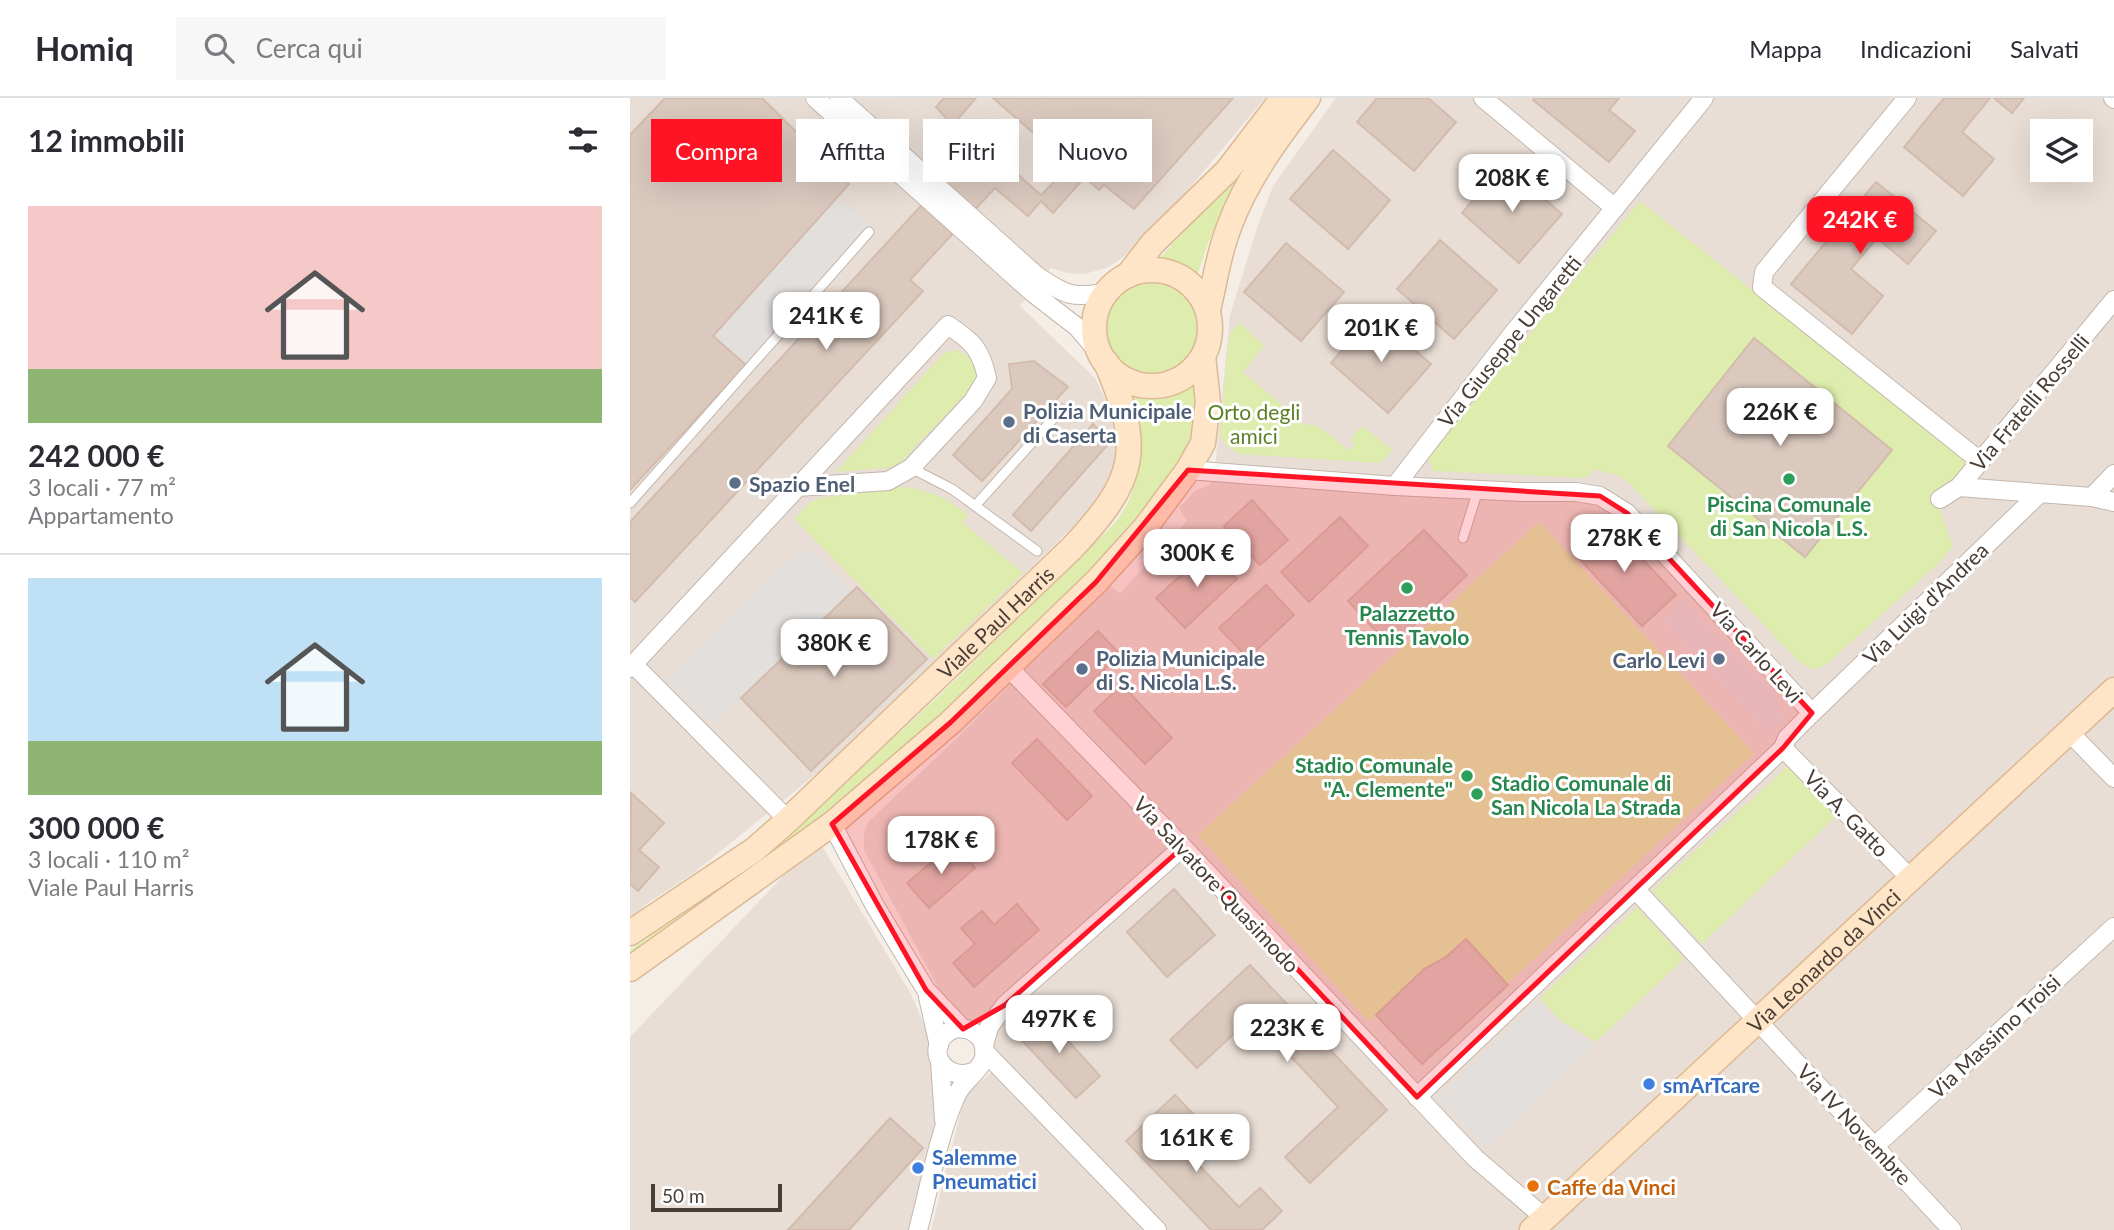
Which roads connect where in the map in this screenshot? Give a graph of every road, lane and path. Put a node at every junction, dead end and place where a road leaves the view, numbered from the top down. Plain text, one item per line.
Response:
1 (815, 98) edge
2 (839, 98) edge
3 (1283, 98) edge
4 (1308, 98) edge
5 (1483, 98) edge
6 (1704, 98) edge
7 (1907, 98) edge
8 (1615, 208) junction
9 (869, 232) dead end
10 (1128, 275) junction
11 (1107, 292) junction
12 (2114, 300) edge
13 (1208, 310) junction
14 (1203, 356) junction
15 (1103, 358) junction
16 (1062, 409) dead end
17 (1980, 461) junction
18 (911, 468) junction
19 (1188, 470) junction
20 (2114, 474) edge
21 (1395, 486) junction
22 (797, 487) junction
23 (1959, 487) junction
24 (1478, 490) junction
25 (2039, 494) junction
26 (2091, 497) junction
27 (1940, 499) dead end
28 (2114, 502) edge
29 (630, 503) edge
30 (975, 506) junction
31 (1463, 538) dead end
32 (1037, 551) dead end
33 (632, 666) edge
34 (1008, 667) junction
35 (2114, 690) edge
36 (1812, 713) junction
37 (2070, 733) junction
38 (1783, 748) junction
39 (2114, 778) edge
40 (788, 820) junction
41 (832, 824) junction
42 (1183, 847) junction
43 (1911, 879) junction
44 (1636, 890) junction
45 (2114, 927) edge
46 (630, 933) edge
47 (630, 969) edge
48 (926, 990) junction
49 (1004, 1005) junction
50 (1758, 1019) junction
51 (965, 1029) junction
52 (984, 1048) junction
53 (939, 1054) junction
54 (975, 1070) junction
55 (1012, 1081) junction
56 (1417, 1097) junction
57 (944, 1126) junction
58 (1875, 1146) junction
59 (1545, 1226) edge
60 (918, 1230) edge
61 (1157, 1230) edge
62 (1952, 1230) edge

1 - 15 street
2 - 11 street
3 - 10 street
4 - 13 street
5 - 8 street
6 - 8 street, Via Giuseppe Ungaretti
7 - 17 street
8 - 21 street, Via Giuseppe Ungaretti
9 - 29 lane
10 - 11 street
10 - 13 street
11 - 15 street, Viale Paul Harris
12 - 17 street, Via Fratelli Rosselli
13 - 14 street
14 - 15 street
14 - 19 street, Viale Paul Harris
15 - 40 street, Viale Paul Harris
16 - 30 lane
17 - 23 street, Via Fratelli Rosselli
18 - 22 street
18 - 22 street
18 - 30 lane
19 - 21 street, Via Carlo Levi
19 - 34 street, Viale Paul Harris
20 - 26 street
21 - 24 street, Via Carlo Levi
22 - 33 street
23 - 25 street
23 - 27 street, Via Fratelli Rosselli
24 - 31 lane
24 - 36 street, Via Carlo Levi
25 - 26 street
25 - 36 street, Via Luigi d'Andrea
26 - 28 street
30 - 32 lane
33 - 40 street
34 - 41 street, Viale Paul Harris
34 - 42 street, Via Salvatore Quasimodo
35 - 37 street, Via Leonardo da Vinci
36 - 38 street, Via Carlo Levi
37 - 39 street
37 - 43 street, Via Leonardo da Vinci
38 - 43 street, Via A. Gatto
38 - 44 street, Via Carlo Levi
40 - 46 street, Viale Paul Harris
41 - 47 street, Viale Paul Harris
41 - 48 street
42 - 49 street
42 - 56 street, Via Salvatore Quasimodo
43 - 50 street, Via Leonardo da Vinci
44 - 50 street, Via IV Novembre
44 - 56 street, Via Carlo Levi
45 - 58 street, Via Massimo Troisi
48 - 51 street
48 - 53 street
49 - 51 street
49 - 52 street
50 - 58 street, Via IV Novembre
50 - 59 street, Via Leonardo da Vinci
51 - 52 street
51 - 53 street
52 - 54 street
52 - 55 street
53 - 54 street
53 - 57 street
54 - 55 street
54 - 57 street
55 - 61 street
56 - 59 street, Via Salvatore Quasimodo
57 - 60 street
58 - 62 street, Via IV Novembre

